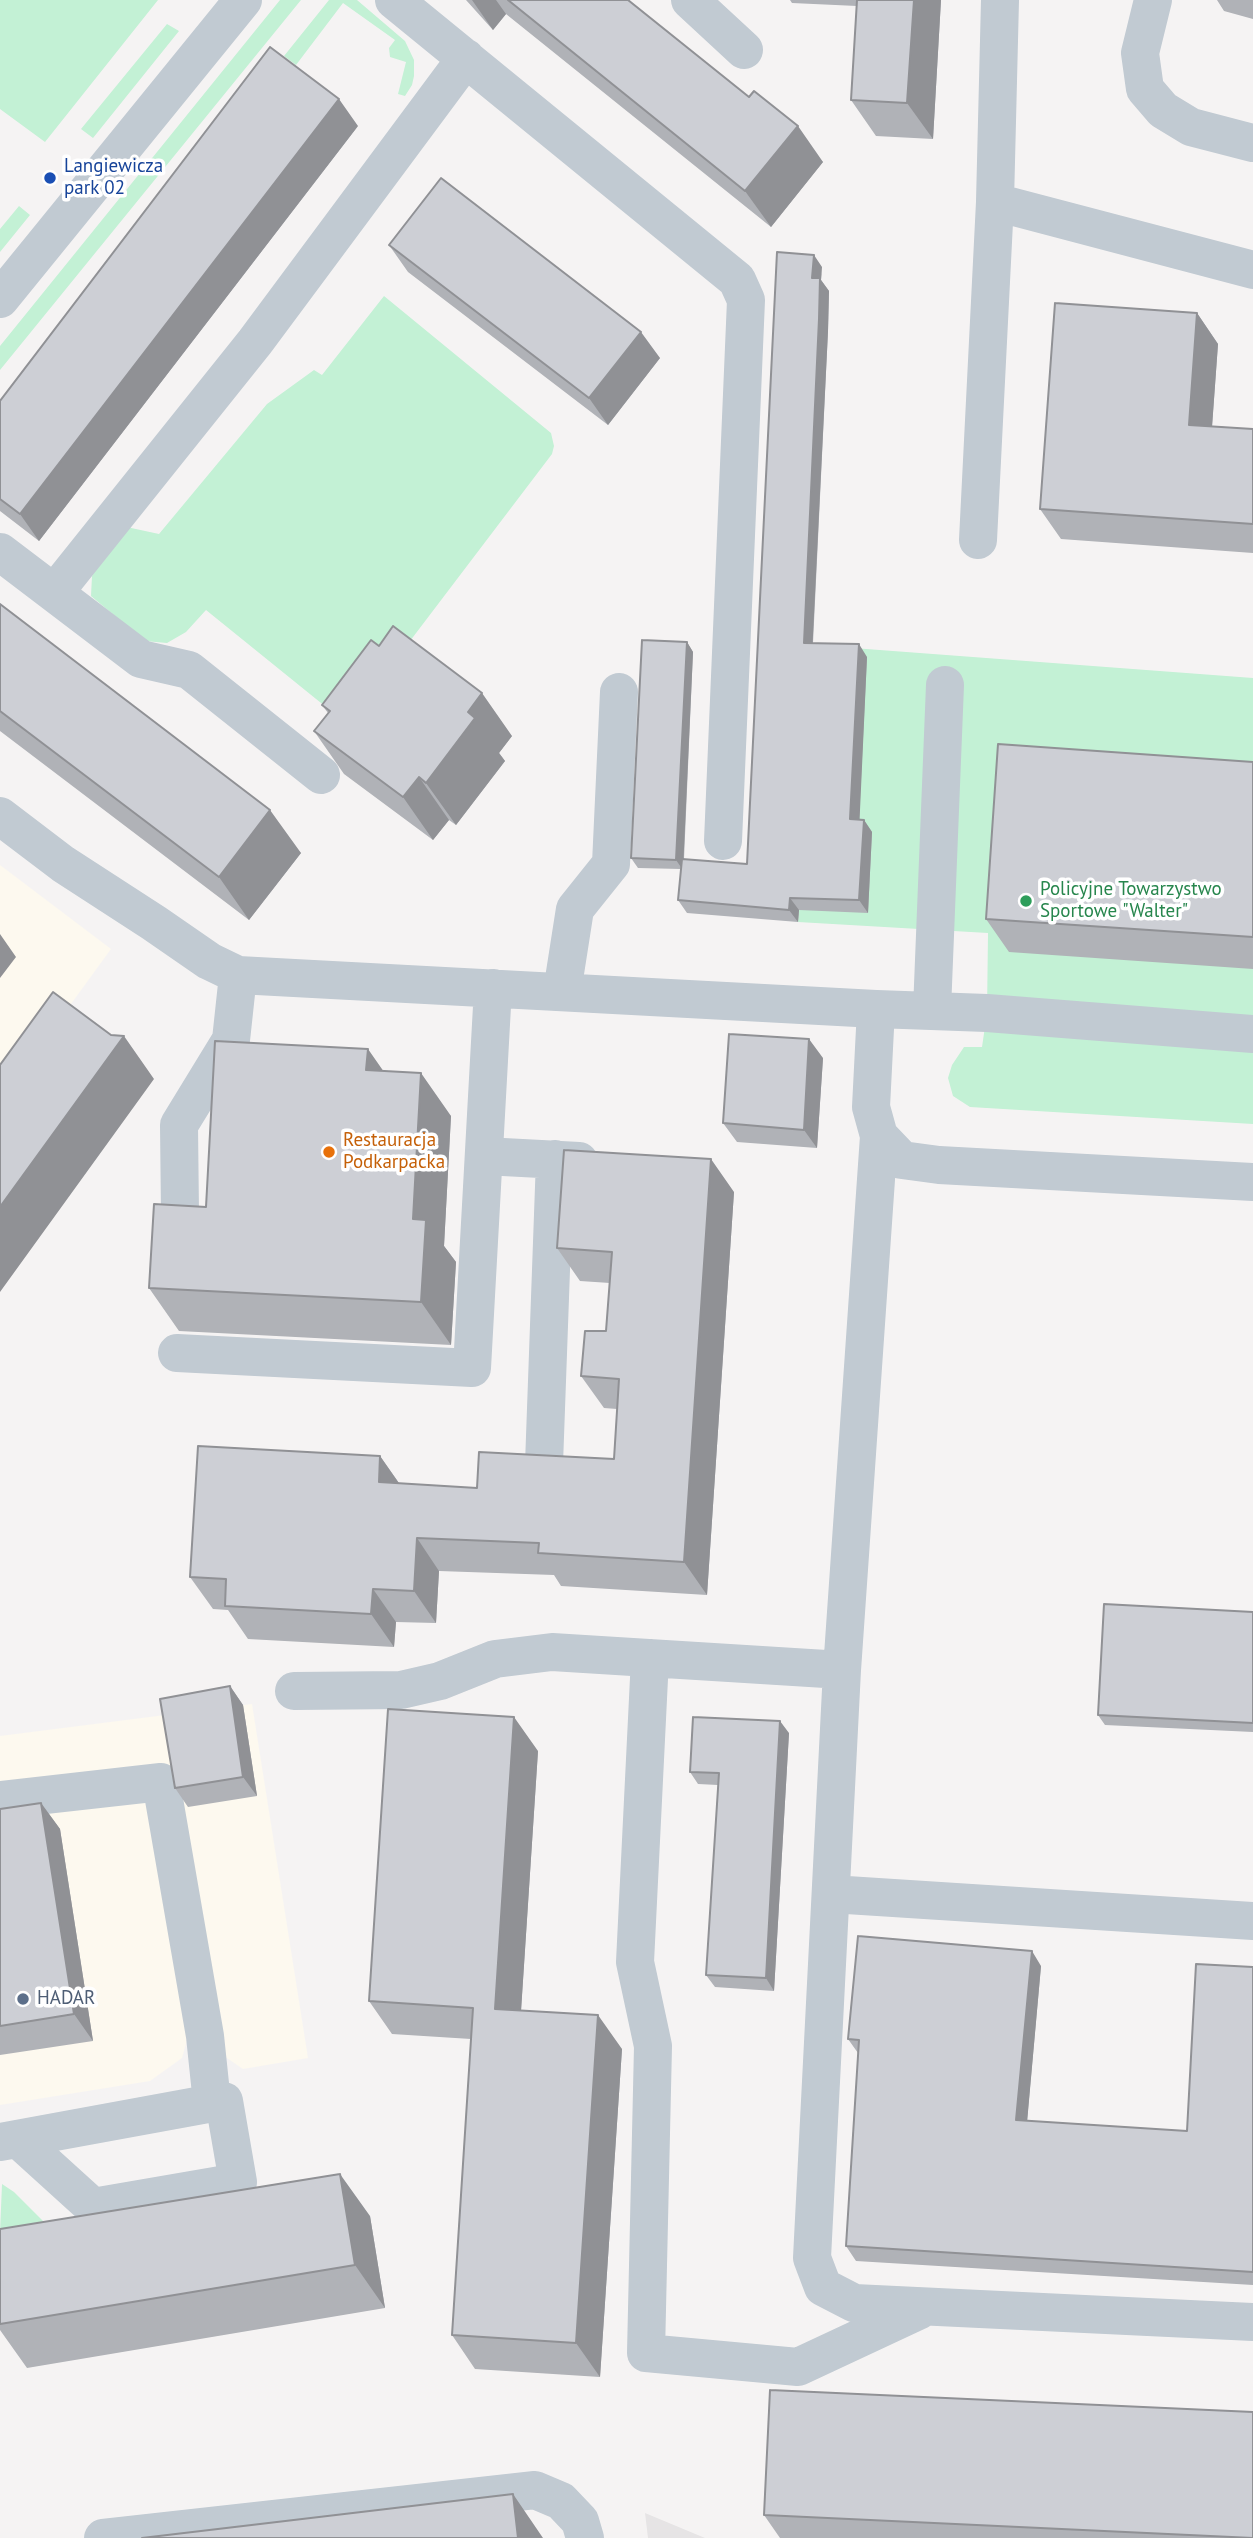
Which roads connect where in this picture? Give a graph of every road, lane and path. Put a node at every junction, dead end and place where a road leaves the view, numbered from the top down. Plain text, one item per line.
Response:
1 (243, 0) edge
2 (394, 0) edge
3 (691, 0) edge
4 (1000, 0) edge
5 (1153, 0) edge
6 (744, 50) dead end
7 (466, 58) junction
8 (1253, 144) edge
9 (995, 202) junction
10 (1253, 270) edge
11 (0, 299) edge
12 (978, 540) dead end
13 (0, 552) edge
14 (55, 592) junction
15 (945, 685) dead end
16 (619, 692) dead end
17 (321, 775) edge
18 (0, 816) edge
19 (723, 841) dead end
20 (238, 975) junction
21 (493, 988) junction
22 (562, 992) junction
23 (876, 1009) junction
24 (932, 1010) junction
25 (1253, 1034) edge
26 (879, 1136) junction
27 (484, 1156) junction
28 (555, 1159) junction
29 (610, 1162) edge
30 (1253, 1182) edge
31 (180, 1214) edge
32 (177, 1353) dead end
33 (544, 1464) edge
34 (650, 1658) junction
35 (842, 1670) junction
36 (294, 1691) dead end
37 (0, 1800) edge
38 (831, 1894) junction
39 (1253, 1921) edge
40 (212, 2103) junction
41 (9, 2140) edge
42 (925, 2307) junction
43 (1253, 2322) edge
44 (103, 2538) edge
45 (585, 2538) edge

1 - 11 street
2 - 7 street
3 - 6 street
4 - 9 street
5 - 8 street
7 - 14 street
7 - 19 street
9 - 10 street
9 - 12 street
13 - 14 street
14 - 17 street
15 - 24 street
16 - 22 street
18 - 20 street
20 - 21 street
20 - 31 street
21 - 22 street
21 - 27 street
22 - 23 street
23 - 24 street
23 - 26 street
24 - 25 street
26 - 30 street
26 - 35 street
27 - 28 street
27 - 32 street
28 - 29 street
28 - 33 street
34 - 35 street
34 - 36 street
34 - 42 street
35 - 38 street
37 - 40 street
38 - 39 street
38 - 42 street
40 - 41 street
40 - 41 street
42 - 43 street
44 - 45 street

